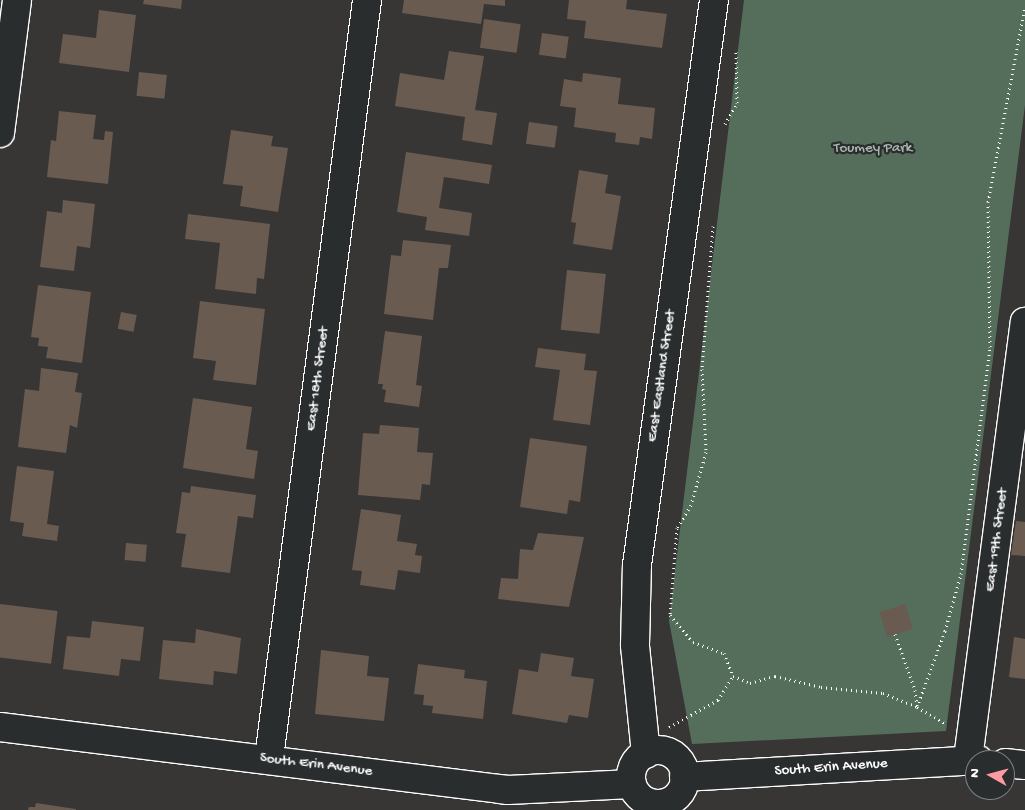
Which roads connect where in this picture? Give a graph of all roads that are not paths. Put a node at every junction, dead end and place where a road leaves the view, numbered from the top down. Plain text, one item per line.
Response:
1 (17, 0) edge
2 (367, 0) edge
3 (714, 0) edge
4 (0, 133) edge
5 (1025, 322) edge
6 (1019, 413) edge
7 (0, 727) edge
8 (645, 747) junction
9 (974, 750) edge
10 (269, 758) junction
11 (965, 760) edge
12 (684, 778) junction
13 (632, 784) junction
14 (660, 807) edge

1 - 4 street
2 - 10 street, East 18th Street
3 - 8 street, East Eastland Street
5 - 6 street, East 19th Street
6 - 9 street, East 19th Street
7 - 10 street, South Erin Avenue
8 - 12 street
8 - 13 street
10 - 13 street, South Erin Avenue
11 - 12 street, South Erin Avenue
12 - 14 street
13 - 14 street

